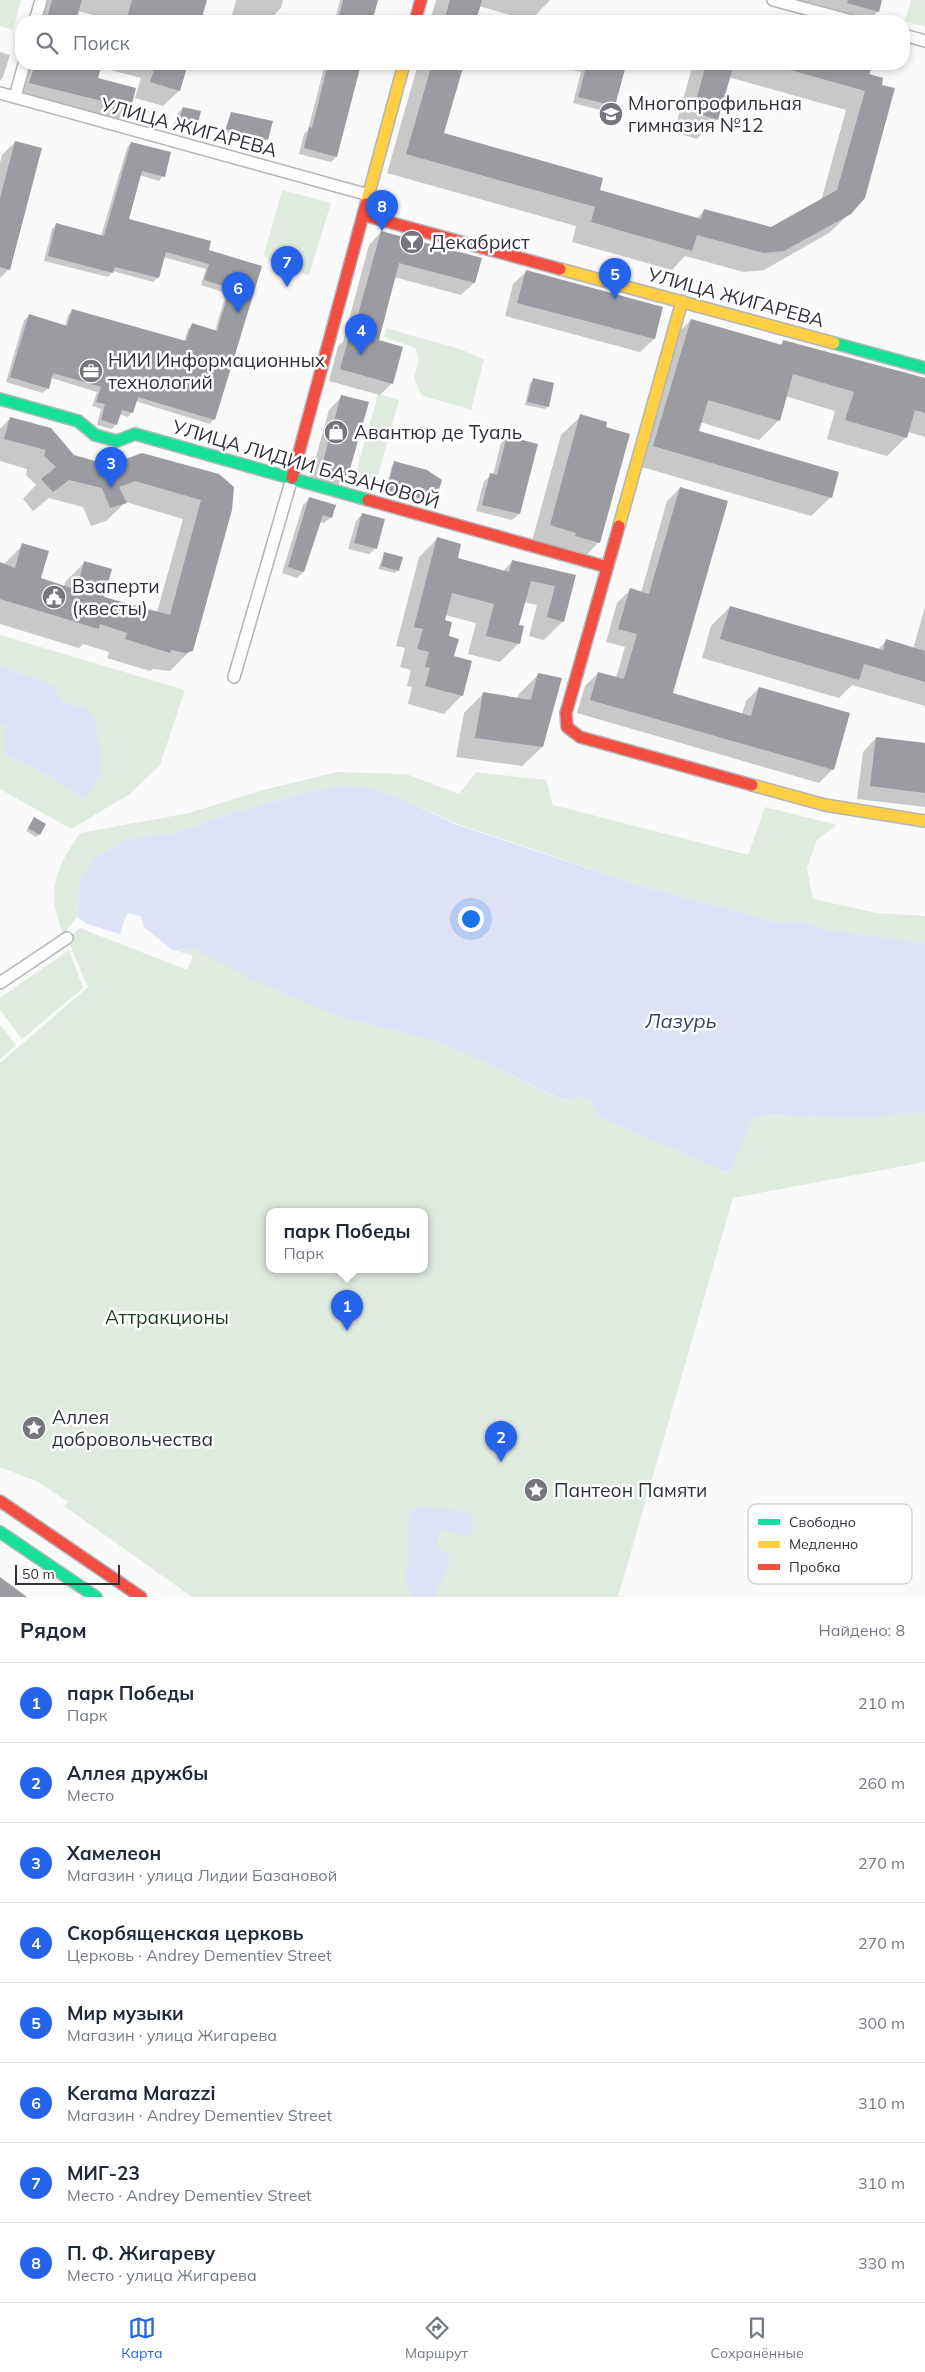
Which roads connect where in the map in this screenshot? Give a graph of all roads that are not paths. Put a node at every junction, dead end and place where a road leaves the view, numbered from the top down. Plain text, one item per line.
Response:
1 (41, 0) edge
2 (421, 0) edge
3 (773, 0) edge
4 (37, 15) edge
5 (417, 15) edge
6 (829, 15) edge
7 (910, 37) edge
8 (925, 41) edge
9 (22, 70) edge
10 (402, 70) edge
11 (0, 93) edge
12 (15, 97) junction
13 (369, 195) junction
14 (364, 215) junction
15 (682, 301) junction
16 (925, 368) edge
17 (0, 399) edge
18 (292, 478) junction
19 (607, 567) junction
20 (234, 677) dead end
21 (925, 821) edge
22 (67, 938) dead end
23 (0, 983) edge
24 (0, 1501) edge
25 (0, 1532) edge
26 (96, 1597) edge
27 (141, 1597) edge

1 - 4 street
2 - 5 street
3 - 6 street
7 - 8 street
9 - 12 street
10 - 13 street
11 - 12 street, УЛИЦА ЖИГАРЕВА
12 - 13 street, УЛИЦА ЖИГАРЕВА
13 - 14 street
14 - 15 street, УЛИЦА ЖИГАРЕВА
14 - 18 street
15 - 16 street, УЛИЦА ЖИГАРЕВА
15 - 19 street
17 - 18 street, УЛИЦА ЛИДИИ БАЗАНОВОЙ
18 - 19 street, УЛИЦА ЛИДИИ БАЗАНОВОЙ
18 - 20 street
19 - 21 street
22 - 23 street
24 - 27 street
25 - 26 street

